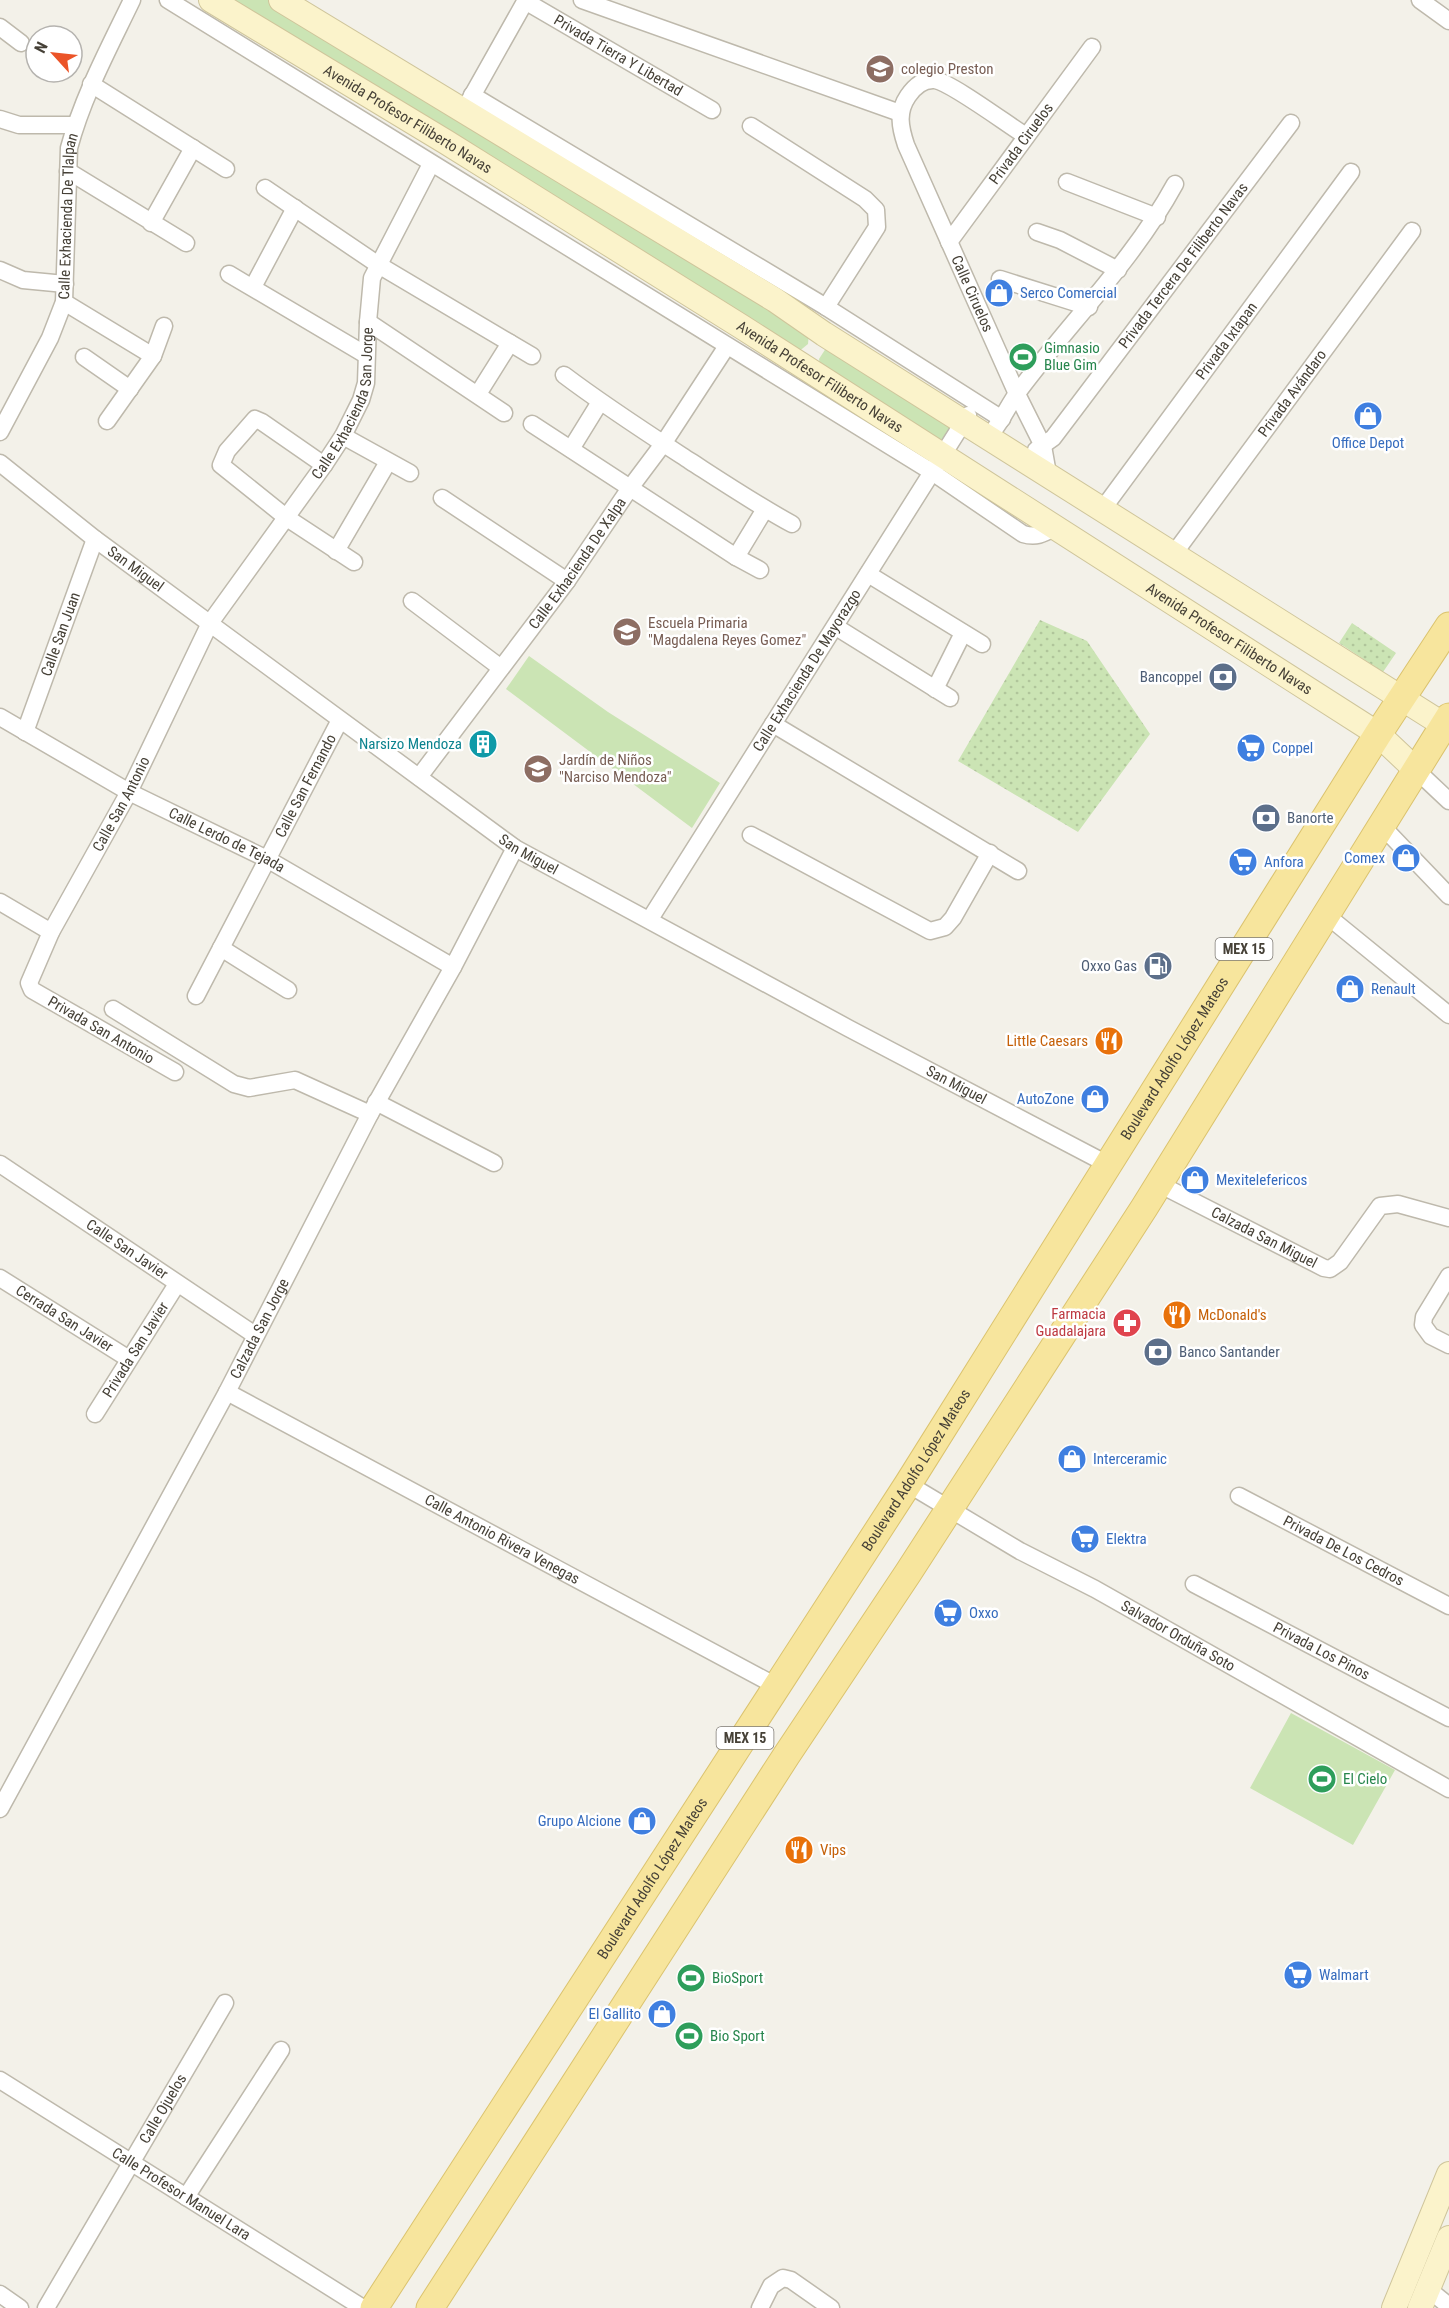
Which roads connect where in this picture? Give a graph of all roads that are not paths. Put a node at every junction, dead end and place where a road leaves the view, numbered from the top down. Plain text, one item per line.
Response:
1 (132, 0) edge
2 (168, 0) edge
3 (211, 0) edge
4 (281, 0) edge
5 (582, 0) edge
6 (1420, 0) edge
7 (526, 1) edge
8 (1449, 21) edge
9 (0, 27) edge
10 (21, 43) dead end
11 (1092, 47) dead end
12 (92, 84) junction
13 (468, 103) junction
14 (712, 110) dead end
15 (900, 112) junction
16 (0, 119) edge
17 (1291, 123) dead end
18 (75, 125) junction
19 (751, 126) dead end
20 (1026, 136) junction
21 (194, 148) junction
22 (431, 164) junction
23 (226, 169) dead end
24 (68, 171) junction
25 (1350, 172) dead end
26 (1068, 182) dead end
27 (1175, 184) dead end
28 (265, 188) dead end
29 (295, 208) junction
30 (1157, 217) junction
31 (151, 223) junction
32 (1412, 231) dead end
33 (1037, 232) dead end
34 (949, 242) junction
35 (186, 243) dead end
36 (377, 264) junction
37 (0, 270) edge
38 (1118, 270) junction
39 (229, 274) dead end
40 (1000, 279) dead end
41 (65, 284) junction
42 (253, 287) junction
43 (64, 302) junction
44 (826, 307) junction
45 (1089, 307) junction
46 (368, 322) junction
47 (164, 326) dead end
48 (824, 334) junction
49 (510, 343) junction
50 (727, 346) junction
51 (366, 355) junction
52 (153, 356) junction
53 (532, 356) dead end
54 (84, 357) dead end
55 (803, 365) junction
56 (564, 375) dead end
57 (130, 389) junction
58 (478, 394) junction
59 (1017, 394) junction
60 (600, 402) junction
61 (970, 412) junction
62 (504, 413) dead end
63 (107, 421) dead end
64 (532, 424) dead end
65 (995, 429) junction
66 (0, 432) edge
67 (343, 436) junction
68 (663, 444) junction
69 (571, 449) junction
70 (1033, 452) junction
71 (388, 462) junction
72 (0, 463) edge
73 (938, 463) junction
74 (324, 465) junction
75 (410, 473) dead end
76 (630, 488) junction
77 (441, 498) dead end
78 (765, 509) junction
79 (1102, 510) junction
80 (287, 518) junction
81 (792, 524) dead end
82 (95, 538) junction
83 (336, 551) junction
84 (1173, 555) junction
85 (736, 557) junction
86 (354, 562) dead end
87 (760, 570) dead end
88 (868, 574) junction
89 (567, 580) junction
90 (412, 601) dead end
91 (210, 623) junction
92 (1449, 626) edge
93 (836, 627) junction
94 (963, 633) junction
95 (982, 644) dead end
96 (501, 668) junction
97 (935, 689) junction
98 (950, 698) dead end
99 (1402, 698) junction
100 (0, 717) edge
101 (340, 720) junction
102 (1446, 721) edge
103 (773, 724) junction
104 (25, 732) junction
105 (1378, 734) junction
106 (1415, 769) junction
107 (419, 777) junction
108 (129, 792) junction
109 (1449, 801) edge
110 (1381, 825) junction
111 (751, 835) dead end
112 (515, 848) junction
113 (990, 853) junction
114 (267, 859) junction
115 (1018, 871) dead end
116 (1449, 896) edge
117 (0, 902) edge
118 (1325, 914) junction
119 (650, 919) junction
120 (51, 932) junction
121 (221, 948) junction
122 (453, 967) junction
123 (28, 985) joint
124 (288, 990) dead end
125 (196, 996) dead end
126 (113, 1009) dead end
127 (1449, 1015) edge
128 (175, 1072) dead end
129 (373, 1108) junction
130 (494, 1163) dead end
131 (0, 1164) edge
132 (1109, 1165) junction
133 (1159, 1184) junction
134 (1449, 1218) edge
135 (1449, 1276) edge
136 (0, 1278) edge
137 (177, 1284) junction
138 (255, 1335) junction
139 (1449, 1345) edge
140 (129, 1359) junction
141 (227, 1392) junction
142 (95, 1414) dead end
143 (908, 1484) junction
144 (1239, 1496) dead end
145 (950, 1509) junction
146 (1194, 1584) dead end
147 (1449, 1606) edge
148 (778, 1687) junction
149 (1449, 1718) edge
150 (1449, 1789) edge
151 (0, 1809) edge
152 (225, 2002) dead end
153 (280, 2050) dead end
154 (0, 2080) edge
155 (132, 2162) junction
156 (1449, 2174) edge
157 (186, 2197) junction
158 (1449, 2238) edge
159 (0, 2294) edge
160 (1424, 2299) edge
161 (1449, 2306) edge
162 (20, 2308) edge
163 (46, 2308) edge
164 (363, 2308) edge
165 (374, 2308) edge
166 (430, 2308) edge
167 (760, 2308) edge
168 (831, 2308) edge
169 (1394, 2308) edge

1 - 12 street, Calle Exhacienda De Tlalpan
2 - 22 street
3 - 55 main road, Avenida Profesor Filiberto Navas
4 - 13 main road
5 - 15 street
6 - 8 street
7 - 13 street
7 - 14 street, Privada Tierra Y Libertad
9 - 10 street
11 - 20 street, Privada Ciruelos
12 - 18 street, Calle Exhacienda De Tlalpan
12 - 21 street
13 - 44 street
13 - 48 main road
15 - 20 street
15 - 34 street, Calle Ciruelos
16 - 18 street
17 - 70 street, Privada Tercera De Filiberto Navas
18 - 24 street, Calle Exhacienda De Tlalpan
19 - 44 street
20 - 34 street, Privada Ciruelos
21 - 23 street
21 - 31 street
22 - 36 street, Calle Exhacienda San Jorge
22 - 50 street
24 - 31 street
24 - 41 street, Calle Exhacienda De Tlalpan
25 - 79 street, Privada Ixtapan
26 - 30 street
27 - 30 street
28 - 29 street
29 - 36 street
29 - 42 street
30 - 38 street
31 - 35 street
32 - 84 street, Privada Avándaro
33 - 38 street
34 - 59 street, Calle Ciruelos
36 - 46 street, Calle Exhacienda San Jorge
36 - 49 street
37 - 41 street
38 - 45 street
39 - 42 street
40 - 45 street
41 - 43 street, Calle Exhacienda De Tlalpan
42 - 51 street
43 - 52 street
43 - 66 street, Calle Exhacienda De Tlalpan
44 - 61 street
45 - 59 street
46 - 51 street, Calle Exhacienda San Jorge
46 - 58 street
47 - 52 street
48 - 55 main road
48 - 61 main road
49 - 53 street
49 - 58 street
50 - 68 street, Calle Exhacienda De Xalpa
50 - 73 street
51 - 67 street, Calle Exhacienda San Jorge
52 - 57 street
54 - 57 street
55 - 73 main road, Avenida Profesor Filiberto Navas
56 - 60 street
57 - 63 street
58 - 62 street
59 - 65 street
59 - 70 street, Calle Ciruelos
60 - 68 street
60 - 69 street
61 - 65 main road
61 - 73 street, Calle Exhacienda De Mayorazgo
64 - 69 street
65 - 70 main road
67 - 71 street
67 - 74 street, Calle Exhacienda San Jorge
68 - 76 street, Calle Exhacienda De Xalpa
68 - 78 street
69 - 76 street
70 - 79 main road
71 - 75 street
71 - 83 street
72 - 82 street, San Miguel
73 - 88 street, Calle Exhacienda De Mayorazgo
73 - 105 main road, Avenida Profesor Filiberto Navas
74 - 80 street, Calle Exhacienda San Jorge
74 - 80 street
76 - 85 street
76 - 89 street, Calle Exhacienda De Xalpa
77 - 89 street
78 - 81 street
78 - 85 street
79 - 84 main road
80 - 83 street
80 - 91 street, Calle Exhacienda San Jorge
82 - 91 street, San Miguel
82 - 104 street, Calle San Juan
83 - 86 street
84 - 99 main road
85 - 87 street
88 - 93 street, Calle Exhacienda De Mayorazgo
88 - 94 street
89 - 96 street, Calle Exhacienda De Xalpa
90 - 96 street
91 - 101 street, San Miguel
91 - 108 street, Calle San Antonio
92 - 99 main road, Boulevard Adolfo López Mateos / MEX 15
93 - 97 street
93 - 103 street, Calle Exhacienda De Mayorazgo
94 - 95 street
94 - 97 street
96 - 107 street, Calle Exhacienda De Xalpa
97 - 98 street
99 - 102 main road
99 - 105 main road, Boulevard Adolfo López Mateos / MEX 15
100 - 104 street, Calle Lerdo de Tejada
101 - 107 street, San Miguel
101 - 114 street, Calle San Fernando
102 - 106 main road, MEX 15
103 - 113 street
103 - 119 street, Calle Exhacienda De Mayorazgo
104 - 108 street, Calle Lerdo de Tejada
105 - 106 main road, Avenida Profesor Filiberto Navas
105 - 132 main road, Boulevard Adolfo López Mateos / MEX 15
106 - 109 street
106 - 110 main road, MEX 15
107 - 112 street, San Miguel
108 - 114 street, Calle Lerdo de Tejada
108 - 120 street, Calle San Antonio
110 - 116 street
110 - 118 main road, MEX 15
111 - 113 street
112 - 119 street, San Miguel
112 - 122 street, Calzada San Jorge
113 - 115 street
114 - 121 street, Calle San Fernando
114 - 122 street, Calle Lerdo de Tejada
117 - 120 street
118 - 127 street
118 - 133 main road, MEX 15
119 - 132 street, San Miguel
120 - 123 street, Calle San Antonio
121 - 124 street
121 - 125 street, Calle San Fernando
122 - 129 street, Calzada San Jorge
123 - 128 street, Privada San Antonio
126 - 129 street
129 - 130 street
129 - 138 street, Calzada San Jorge
131 - 137 street, Calle San Javier
132 - 143 main road, Boulevard Adolfo López Mateos / MEX 15
133 - 134 street, Calzada San Miguel
133 - 145 main road, MEX 15
135 - 139 street
136 - 140 street, Cerrada San Javier
137 - 138 street, Calle San Javier
137 - 140 street, Privada San Javier
138 - 141 street, Calzada San Jorge
140 - 142 street, Privada San Javier
141 - 148 street, Calle Antonio Rivera Venegas
141 - 151 street, Calzada San Jorge
143 - 145 street, Salvador Orduña Soto
143 - 148 main road, Boulevard Adolfo López Mateos / MEX 15
144 - 147 street, Privada De Los Cedros
145 - 150 street, Salvador Orduña Soto
145 - 166 main road, MEX 15
146 - 149 street, Privada Los Pinos
148 - 165 main road, Boulevard Adolfo López Mateos / MEX 15
152 - 155 street, Calle Ojuelos
153 - 157 street
154 - 155 street, Calle Profesor Manuel Lara
155 - 157 street, Calle Profesor Manuel Lara
155 - 163 street, Calle Ojuelos
156 - 169 main road
157 - 164 street, Calle Profesor Manuel Lara
158 - 160 main road
159 - 162 street
160 - 161 street
167 - 168 street

